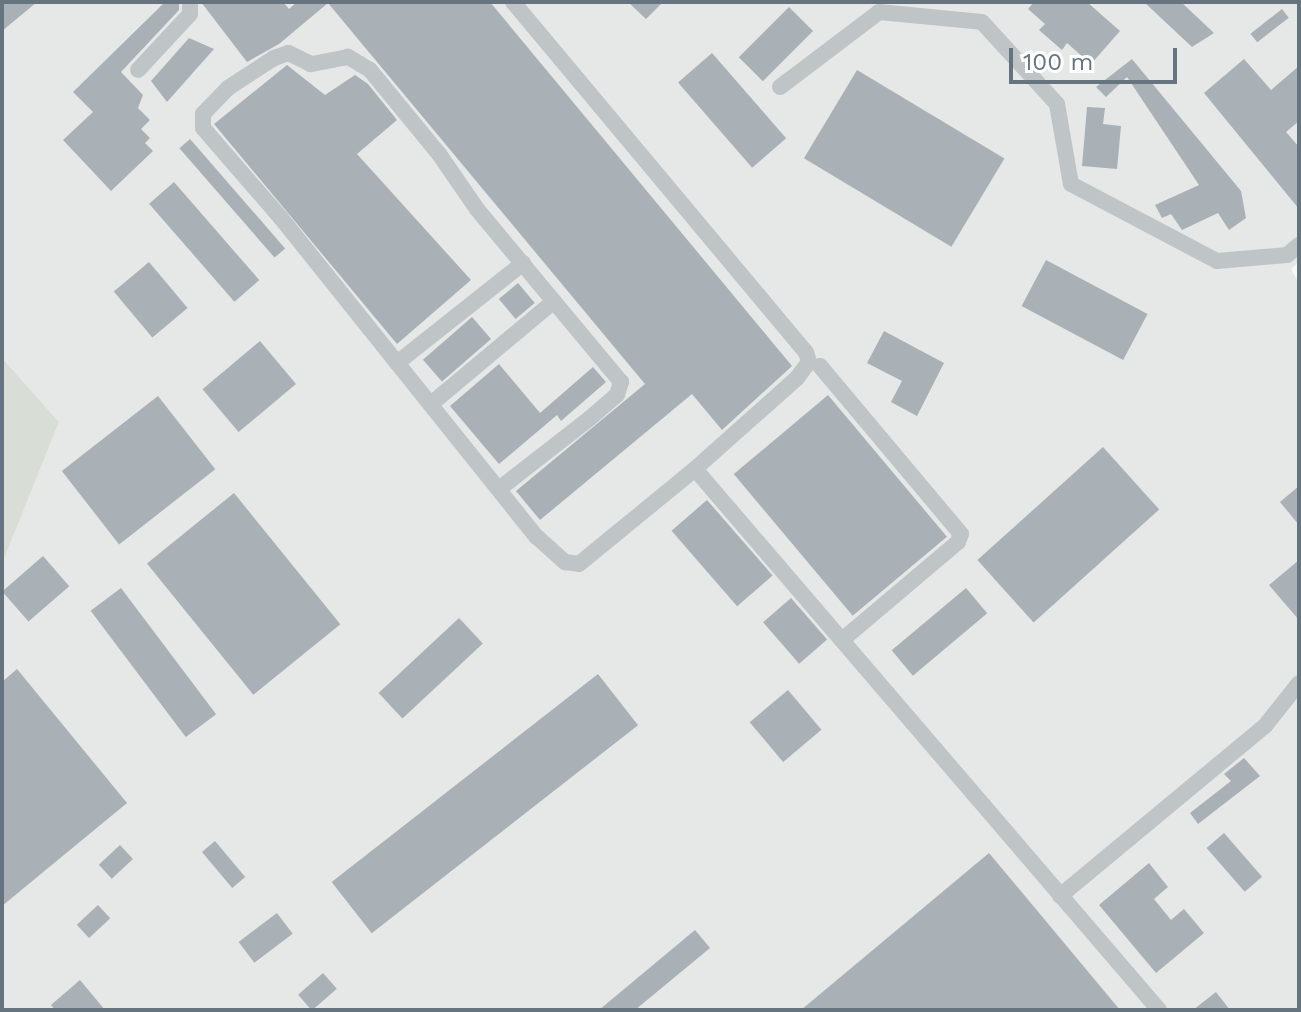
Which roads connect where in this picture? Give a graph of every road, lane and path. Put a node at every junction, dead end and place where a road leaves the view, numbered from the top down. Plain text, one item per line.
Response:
1 (190, 2) edge
2 (513, 2) edge
3 (138, 70) dead end
4 (780, 87) dead end
5 (1299, 245) edge
6 (523, 263) junction
7 (554, 301) junction
8 (397, 363) junction
9 (820, 366) dead end
10 (431, 404) junction
11 (695, 469) junction
12 (499, 489) junction
13 (842, 640) junction
14 (1299, 683) edge
15 (1060, 896) junction
16 (1159, 1010) edge

1 - 3 lane
2 - 11 lane
4 - 5 lane
6 - 7 lane
6 - 8 lane
6 - 8 lane
7 - 10 lane
7 - 12 lane
8 - 10 lane
9 - 13 lane
10 - 12 lane
11 - 12 lane
11 - 13 lane
13 - 15 lane
14 - 15 lane
15 - 16 lane

